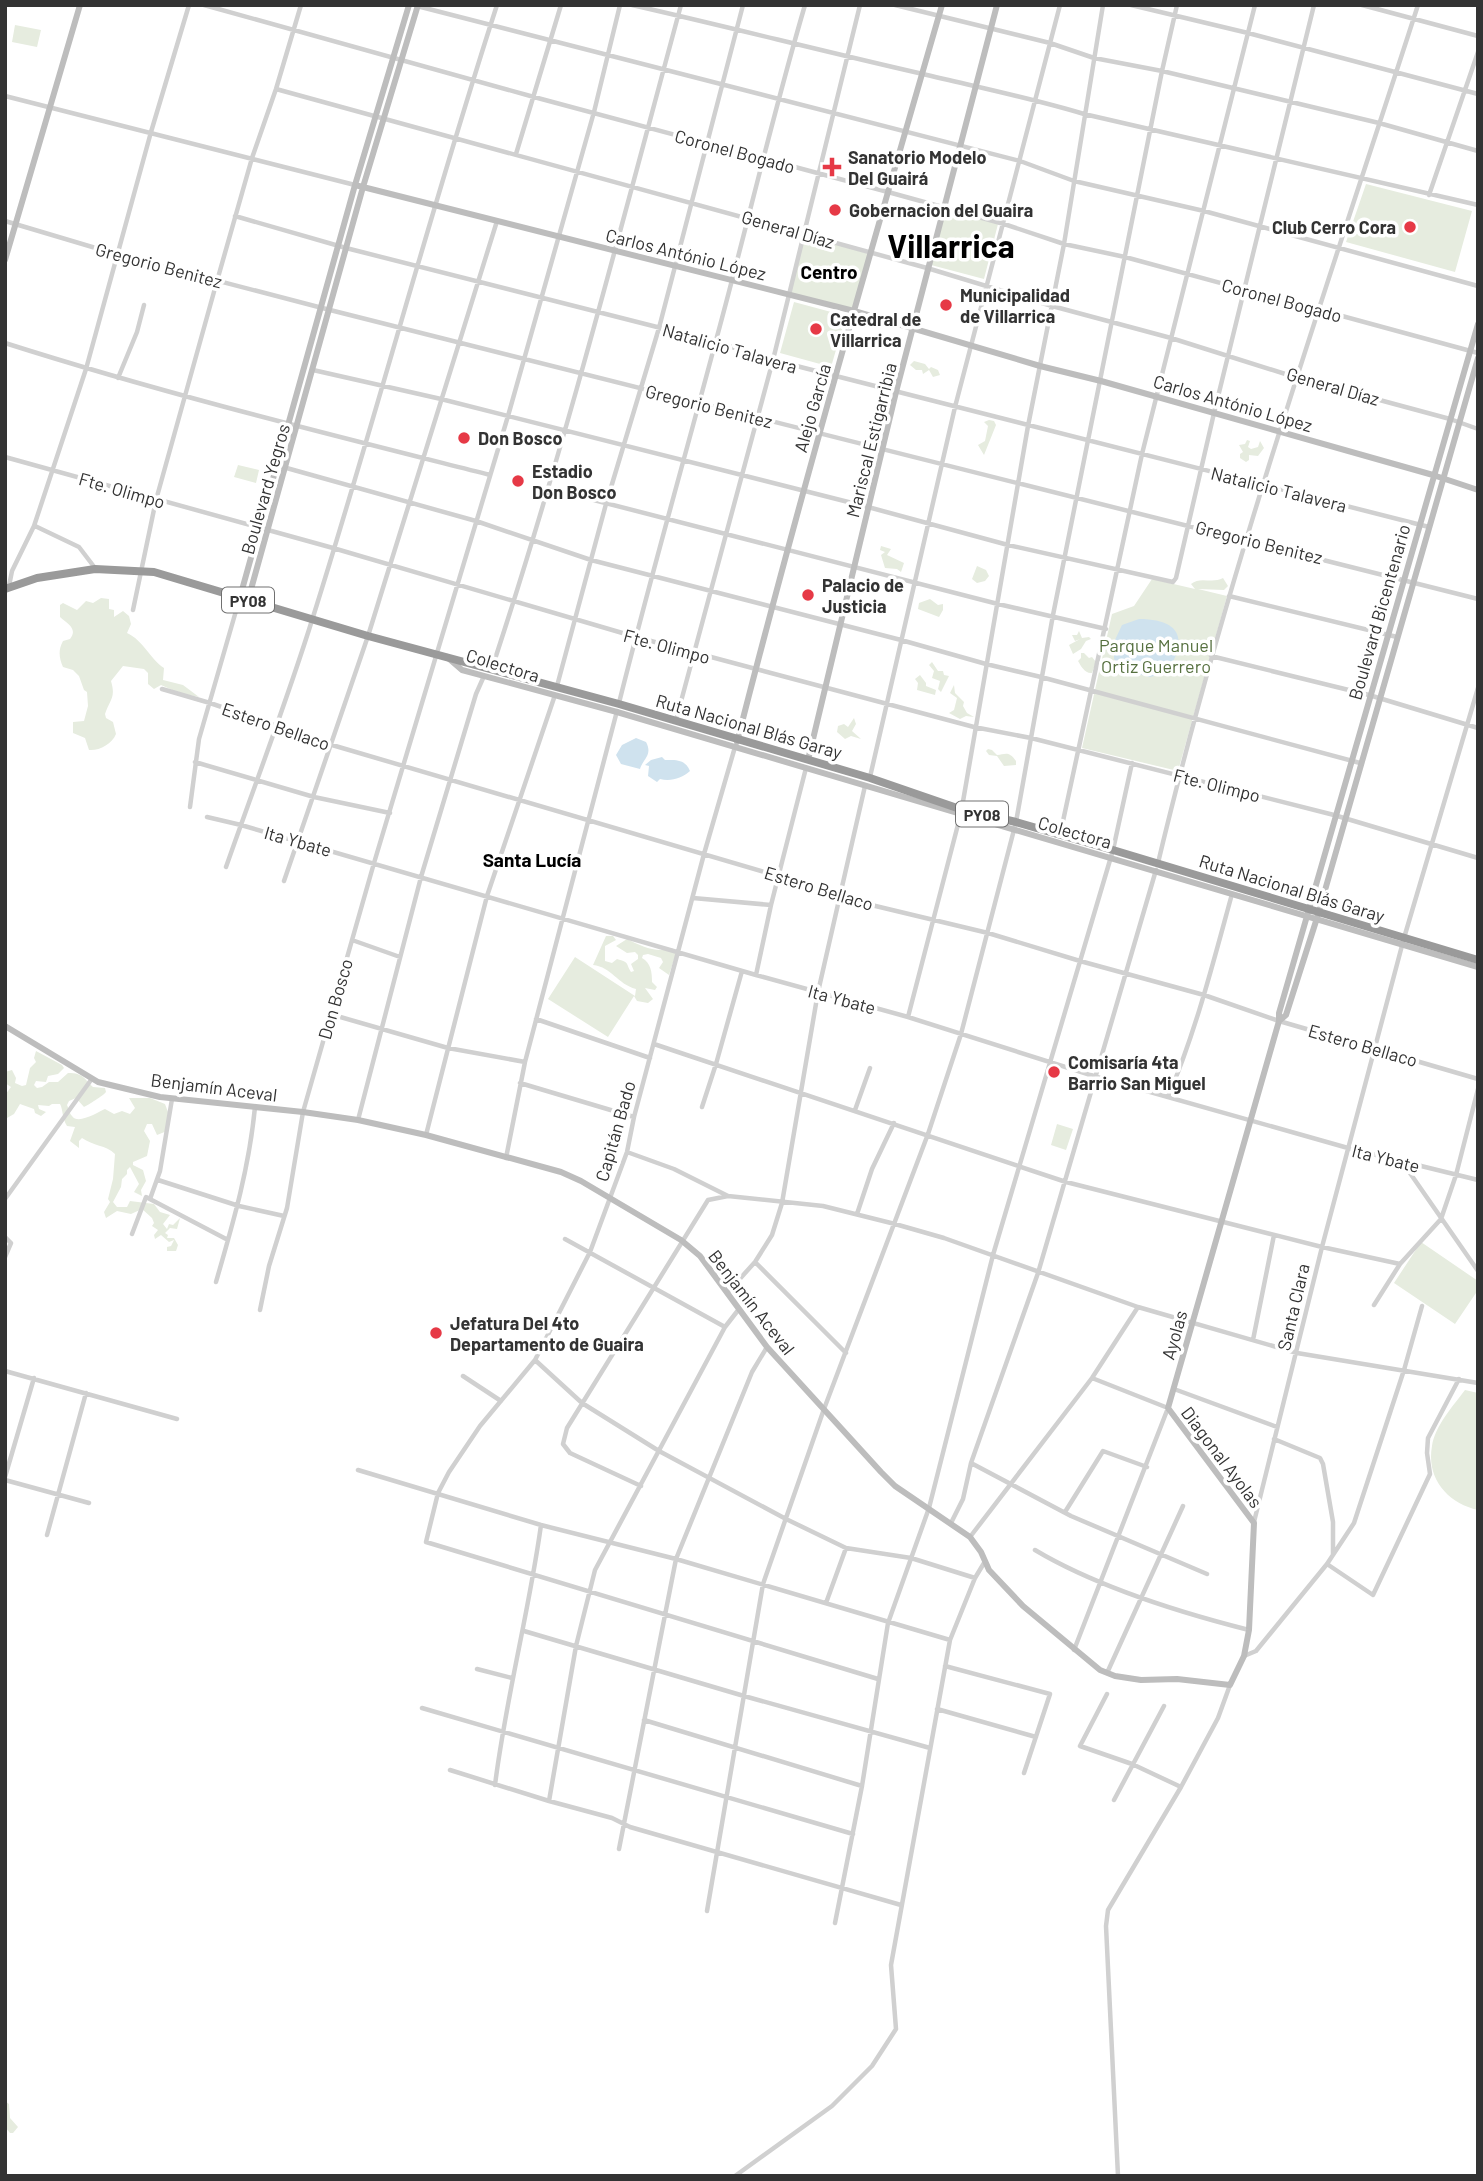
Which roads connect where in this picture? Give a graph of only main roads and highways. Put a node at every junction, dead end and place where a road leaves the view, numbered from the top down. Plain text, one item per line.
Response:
1 (80, 5) edge
2 (409, 5) edge
3 (417, 5) edge
4 (942, 5) edge
5 (997, 5) edge
6 (355, 185) junction
7 (363, 187) junction
8 (5, 260) edge
9 (854, 311) junction
10 (1478, 324) edge
11 (913, 327) junction
12 (1475, 354) edge
13 (1433, 475) junction
14 (1443, 479) junction
15 (1478, 489) edge
16 (7, 588) edge
17 (244, 598) junction
18 (618, 708) junction
19 (737, 743) junction
20 (807, 764) junction
21 (1015, 825) junction
22 (1112, 853) junction
23 (1157, 867) junction
24 (1308, 912) junction
25 (1318, 915) junction
26 (1403, 942) junction
27 (1478, 960) edge
28 (1478, 967) edge
29 (1279, 1021) junction
30 (5, 1026) edge
31 (1168, 1408) joint
32 (1254, 1523) joint
33 (1230, 1685) joint

1 - 8 main road
2 - 6 main road, Boulevard Yegros
3 - 7 main road, Boulevard Yegros
4 - 9 main road, Alejo García
5 - 11 main road, Mariscal Estigarribia
6 - 7 main road, Carlos António López
6 - 17 main road, Boulevard Yegros
7 - 9 main road, Carlos António López
7 - 17 main road, Boulevard Yegros
9 - 11 main road, Carlos António López
9 - 19 main road, Alejo García
10 - 12 main road, Boulevard Bicentenario
11 - 13 main road, Carlos António López
11 - 20 main road, Mariscal Estigarribia
12 - 13 main road, Boulevard Bicentenario
12 - 14 main road, Boulevard Bicentenario
13 - 14 main road, Carlos António López
13 - 24 main road, Boulevard Bicentenario
14 - 15 main road, Carlos António López
14 - 25 main road, Boulevard Bicentenario
16 - 17 highway, Ruta Nacional Blás Garay / PY08
17 - 18 highway, Ruta Nacional Blás Garay / PY08
18 - 19 main road
18 - 19 highway, Ruta Nacional Blás Garay / PY08
19 - 20 highway, Ruta Nacional Blás Garay / PY08
20 - 21 highway, Ruta Nacional Blás Garay / PY08
21 - 22 main road, Colectora
21 - 22 highway, Ruta Nacional Blás Garay / PY08
22 - 23 highway, Ruta Nacional Blás Garay / PY08
23 - 24 highway, Ruta Nacional Blás Garay / PY08
23 - 24 main road
24 - 25 highway, Ruta Nacional Blás Garay / PY08
24 - 29 main road, Boulevard Bicentenario
25 - 26 highway, Ruta Nacional Blás Garay / PY08
25 - 29 main road, Boulevard Bicentenario
26 - 27 highway, Ruta Nacional Blás Garay / PY08
26 - 28 main road
29 - 31 main road, Ayolas
30 - 33 main road, Benjamín Aceval
31 - 32 main road, Diagonal Ayolas
32 - 33 main road, Santa Clara

